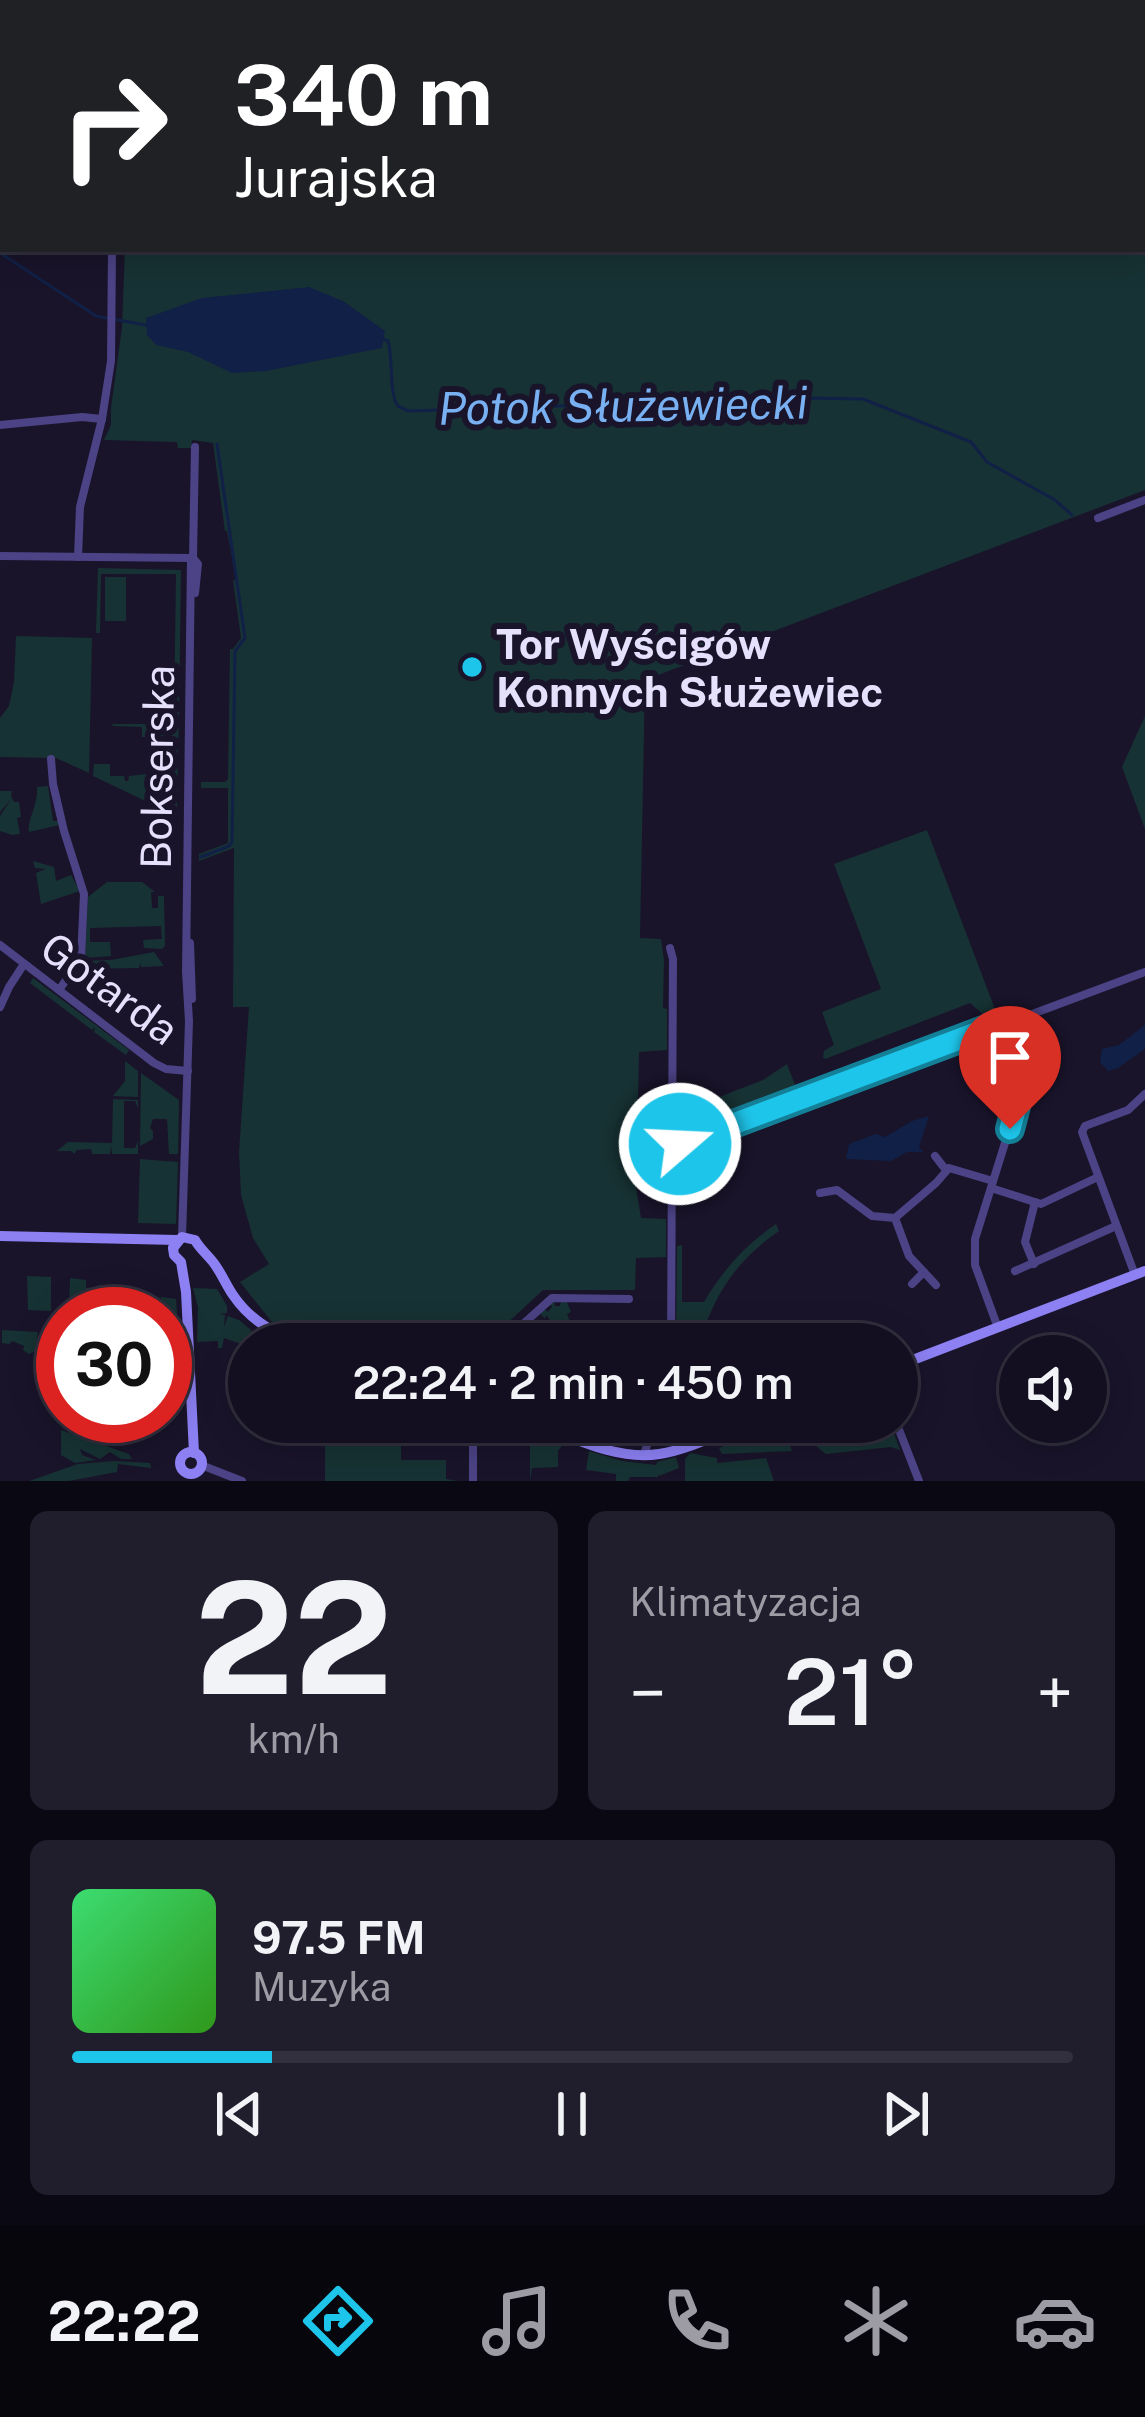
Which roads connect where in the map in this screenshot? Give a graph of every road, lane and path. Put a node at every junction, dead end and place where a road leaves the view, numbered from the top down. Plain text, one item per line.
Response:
1 (112, 252) edge
2 (102, 419) junction
3 (0, 425) edge
4 (195, 447) dead end
5 (1145, 500) edge
6 (1098, 518) dead end
7 (0, 556) edge
8 (78, 556) junction
9 (192, 558) junction
10 (51, 759) dead end
11 (0, 945) edge
12 (670, 948) dead end
13 (25, 964) junction
14 (1145, 972) edge
15 (58, 990) junction
16 (0, 1007) edge
17 (1005, 1022) junction
18 (188, 1071) junction
19 (1145, 1094) edge
20 (672, 1144) junction
21 (935, 1156) dead end
22 (946, 1170) junction
23 (1098, 1178) junction
24 (992, 1184) junction
25 (820, 1192) dead end
26 (1035, 1202) junction
27 (895, 1218) junction
28 (1116, 1226) junction
29 (0, 1236) edge
30 (181, 1241) junction
31 (191, 1259) junction
32 (1034, 1264) junction
33 (1015, 1271) dead end
34 (924, 1272) junction
35 (1140, 1273) edge
36 (912, 1284) dead end
37 (936, 1285) dead end
38 (629, 1299) dead end
39 (259, 1323) edge
40 (524, 1323) edge
41 (670, 1323) edge
42 (998, 1328) junction
43 (918, 1358) edge
44 (473, 1443) edge
45 (591, 1443) edge
46 (648, 1443) edge
47 (693, 1443) edge
48 (904, 1443) edge
49 (191, 1453) junction
50 (644, 1455) junction
51 (192, 1475) edge
52 (242, 1481) edge
53 (473, 1481) edge
54 (919, 1481) edge

1 - 2 street
2 - 3 street
2 - 8 street
4 - 9 street, Bokserska
5 - 6 street
7 - 8 street
8 - 9 street
9 - 18 street, Bokserska
10 - 15 street
11 - 13 street, Gotarda
12 - 20 street
13 - 15 street, Gotarda
13 - 16 street
14 - 17 street
15 - 18 street, Gotarda
17 - 20 street
17 - 24 street
18 - 30 street, Bokserska
19 - 23 street
20 - 41 street
21 - 22 street
22 - 24 street
22 - 27 street
23 - 26 street
23 - 28 street
24 - 26 street
24 - 42 street
25 - 27 street
26 - 32 street
27 - 34 street
28 - 32 street
28 - 35 street
29 - 30 street
30 - 31 street
30 - 31 street
31 - 39 street
31 - 49 street
32 - 33 street
34 - 36 street
34 - 37 street
35 - 42 street
38 - 40 street
42 - 43 street
44 - 53 street
45 - 50 street
46 - 50 street
47 - 50 street
48 - 54 street
49 - 51 street
49 - 51 street
51 - 52 street

